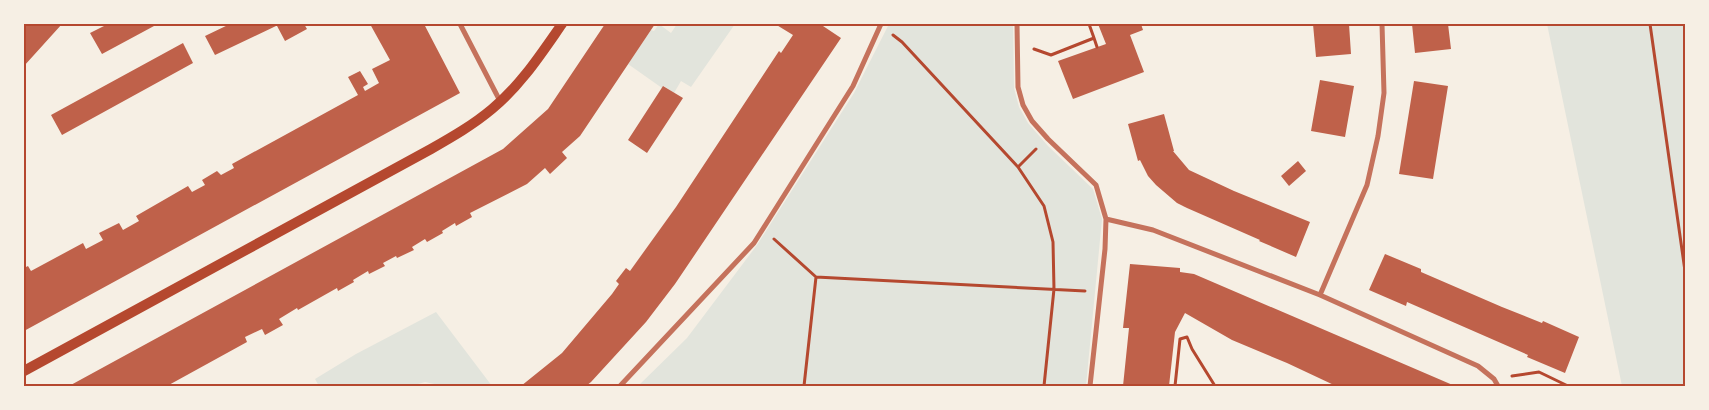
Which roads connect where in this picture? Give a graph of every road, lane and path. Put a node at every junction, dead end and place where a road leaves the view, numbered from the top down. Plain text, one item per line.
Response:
1 (460, 24) edge
2 (562, 24) edge
3 (881, 24) edge
4 (1017, 24) edge
5 (1090, 24) edge
6 (1382, 24) edge
7 (1650, 24) edge
8 (1094, 38) junction
9 (1017, 44) junction
10 (1097, 47) dead end
11 (500, 102) junction
12 (1029, 154) dead end
13 (1018, 167) junction
14 (1106, 219) junction
15 (763, 229) junction
16 (1685, 271) edge
17 (816, 277) junction
18 (1054, 289) junction
19 (1100, 292) junction
20 (1320, 295) junction
21 (24, 371) edge
22 (1494, 379) junction
23 (620, 386) edge
24 (804, 386) edge
25 (1044, 386) edge
26 (1090, 386) edge
27 (1175, 386) edge
28 (1215, 386) edge
29 (1498, 386) edge
30 (1568, 386) edge

1 - 11 street
2 - 11 main road
3 - 13 path
3 - 15 street
4 - 9 street
5 - 8 path
6 - 20 street
7 - 16 path
8 - 9 path
8 - 10 path
9 - 14 street
11 - 21 main road
12 - 13 path
13 - 18 path
14 - 19 street
14 - 20 street
15 - 17 path
15 - 23 street
17 - 18 path
17 - 24 path
18 - 19 path
18 - 25 path
19 - 26 street
20 - 22 street
22 - 29 street
22 - 30 path
27 - 28 path

